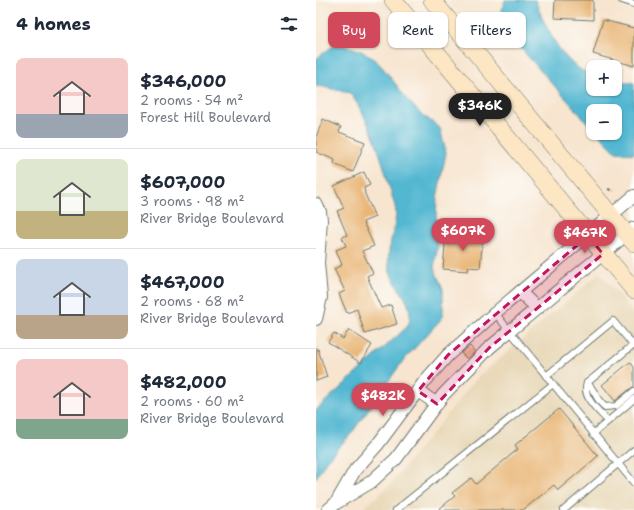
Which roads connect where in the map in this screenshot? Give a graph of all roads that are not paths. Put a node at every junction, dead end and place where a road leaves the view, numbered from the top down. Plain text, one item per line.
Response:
1 (393, 0) edge
2 (432, 0) edge
3 (622, 0) edge
4 (634, 4) edge
5 (634, 196) edge
6 (316, 204) edge
7 (610, 214) junction
8 (631, 235) edge
9 (588, 236) junction
10 (603, 254) junction
11 (634, 290) edge
12 (520, 292) junction
13 (537, 308) junction
14 (494, 313) junction
15 (316, 319) edge
16 (509, 331) junction
17 (634, 346) edge
18 (546, 376) junction
19 (587, 383) junction
20 (553, 384) junction
21 (418, 391) junction
22 (634, 391) edge
23 (634, 399) edge
24 (437, 404) junction
25 (608, 421) junction
26 (593, 434) junction
27 (634, 450) edge
28 (618, 463) junction
29 (634, 483) edge
30 (332, 507) edge
31 (396, 510) edge
32 (564, 510) edge

1 - 9 main road
2 - 7 main road
3 - 4 lane
5 - 7 street
6 - 15 street
7 - 8 main road
7 - 9 street
8 - 10 street
9 - 10 main road
9 - 12 street
10 - 11 main road
10 - 13 street
12 - 13 street
12 - 14 street
13 - 16 street
14 - 16 lane
14 - 21 street
16 - 18 lane
16 - 24 street
17 - 18 lane
17 - 19 lane
18 - 20 lane
19 - 22 lane
19 - 25 lane
20 - 26 lane
20 - 31 lane
21 - 24 street
21 - 30 street
23 - 25 lane
24 - 30 street
25 - 26 lane
26 - 28 lane
27 - 28 lane
28 - 29 lane
28 - 32 lane

